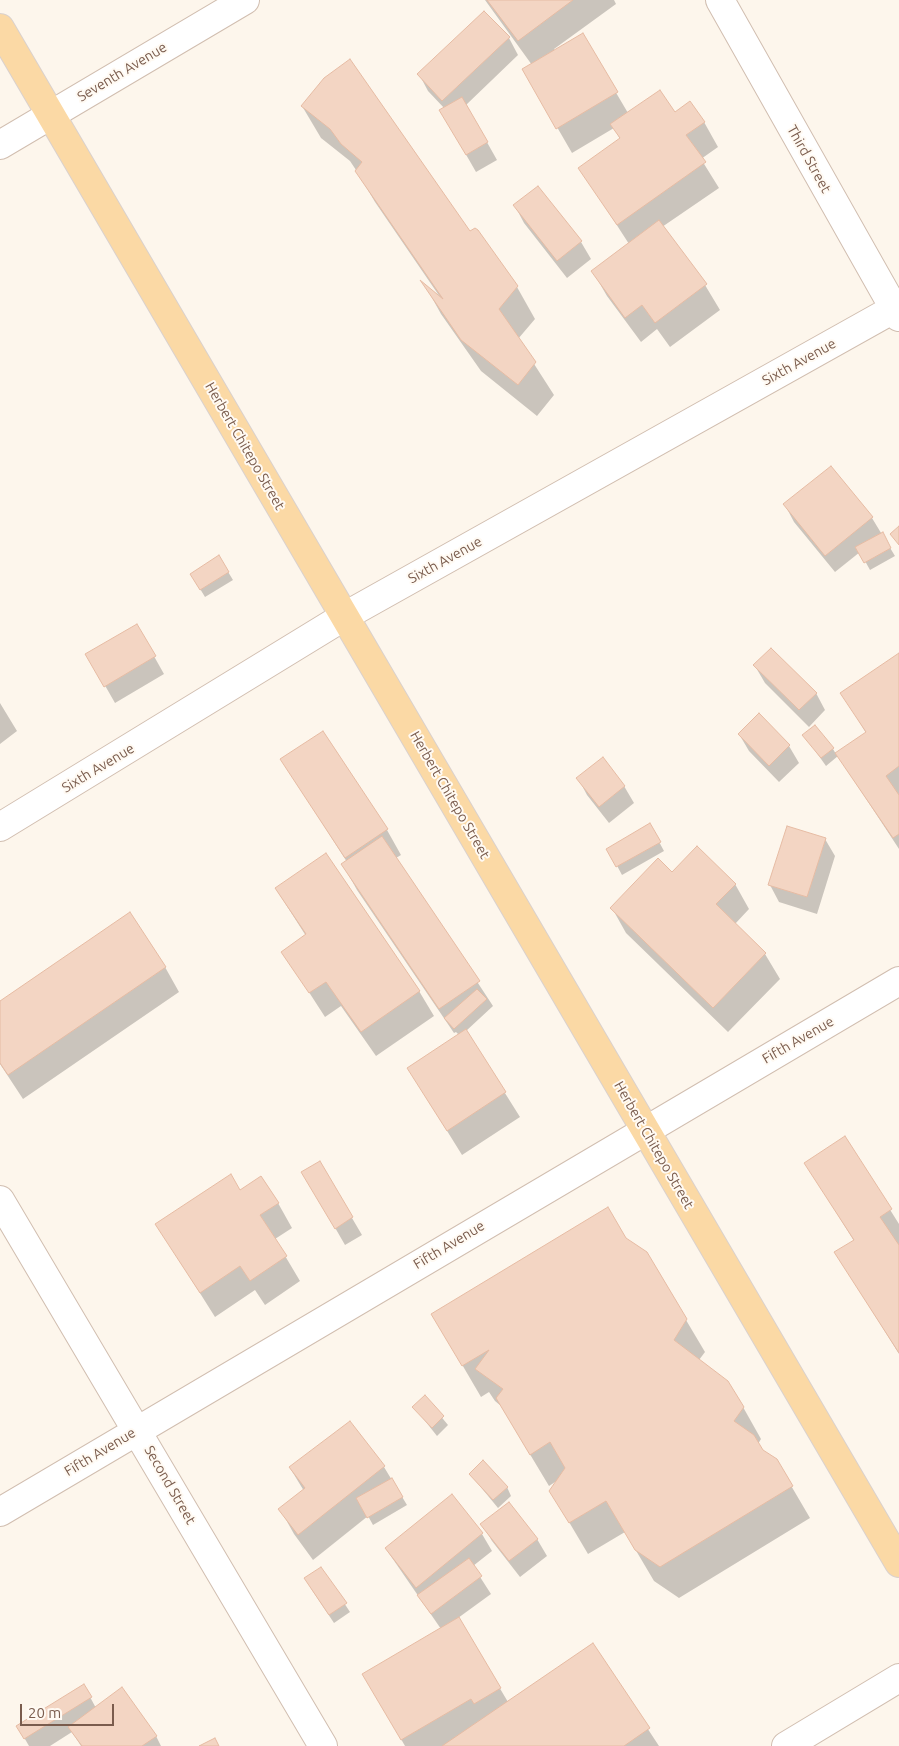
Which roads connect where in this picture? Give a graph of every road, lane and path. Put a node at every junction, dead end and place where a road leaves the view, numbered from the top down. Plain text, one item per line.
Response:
1 (245, 0) edge
2 (720, 0) edge
3 (0, 28) edge
4 (51, 114) junction
5 (0, 145) edge
6 (897, 311) edge
7 (345, 616) junction
8 (0, 828) edge
9 (899, 981) edge
10 (645, 1129) junction
11 (0, 1200) edge
12 (137, 1430) junction
13 (0, 1512) edge
14 (899, 1563) edge
15 (899, 1678) edge
16 (323, 1746) edge
17 (786, 1746) edge

1 - 4 street, Seventh Avenue
2 - 6 street, Third Street
3 - 4 main road, Herbert Chitepo Street
4 - 5 street, Seventh Avenue
4 - 7 main road, Herbert Chitepo Street
6 - 7 street, Sixth Avenue
7 - 8 street, Sixth Avenue
7 - 10 main road, Herbert Chitepo Street
9 - 10 street, Fifth Avenue
10 - 12 street, Fifth Avenue
10 - 14 main road, Herbert Chitepo Street
11 - 12 street, Second Street
12 - 13 street, Fifth Avenue
12 - 16 street, Second Street
15 - 17 street

